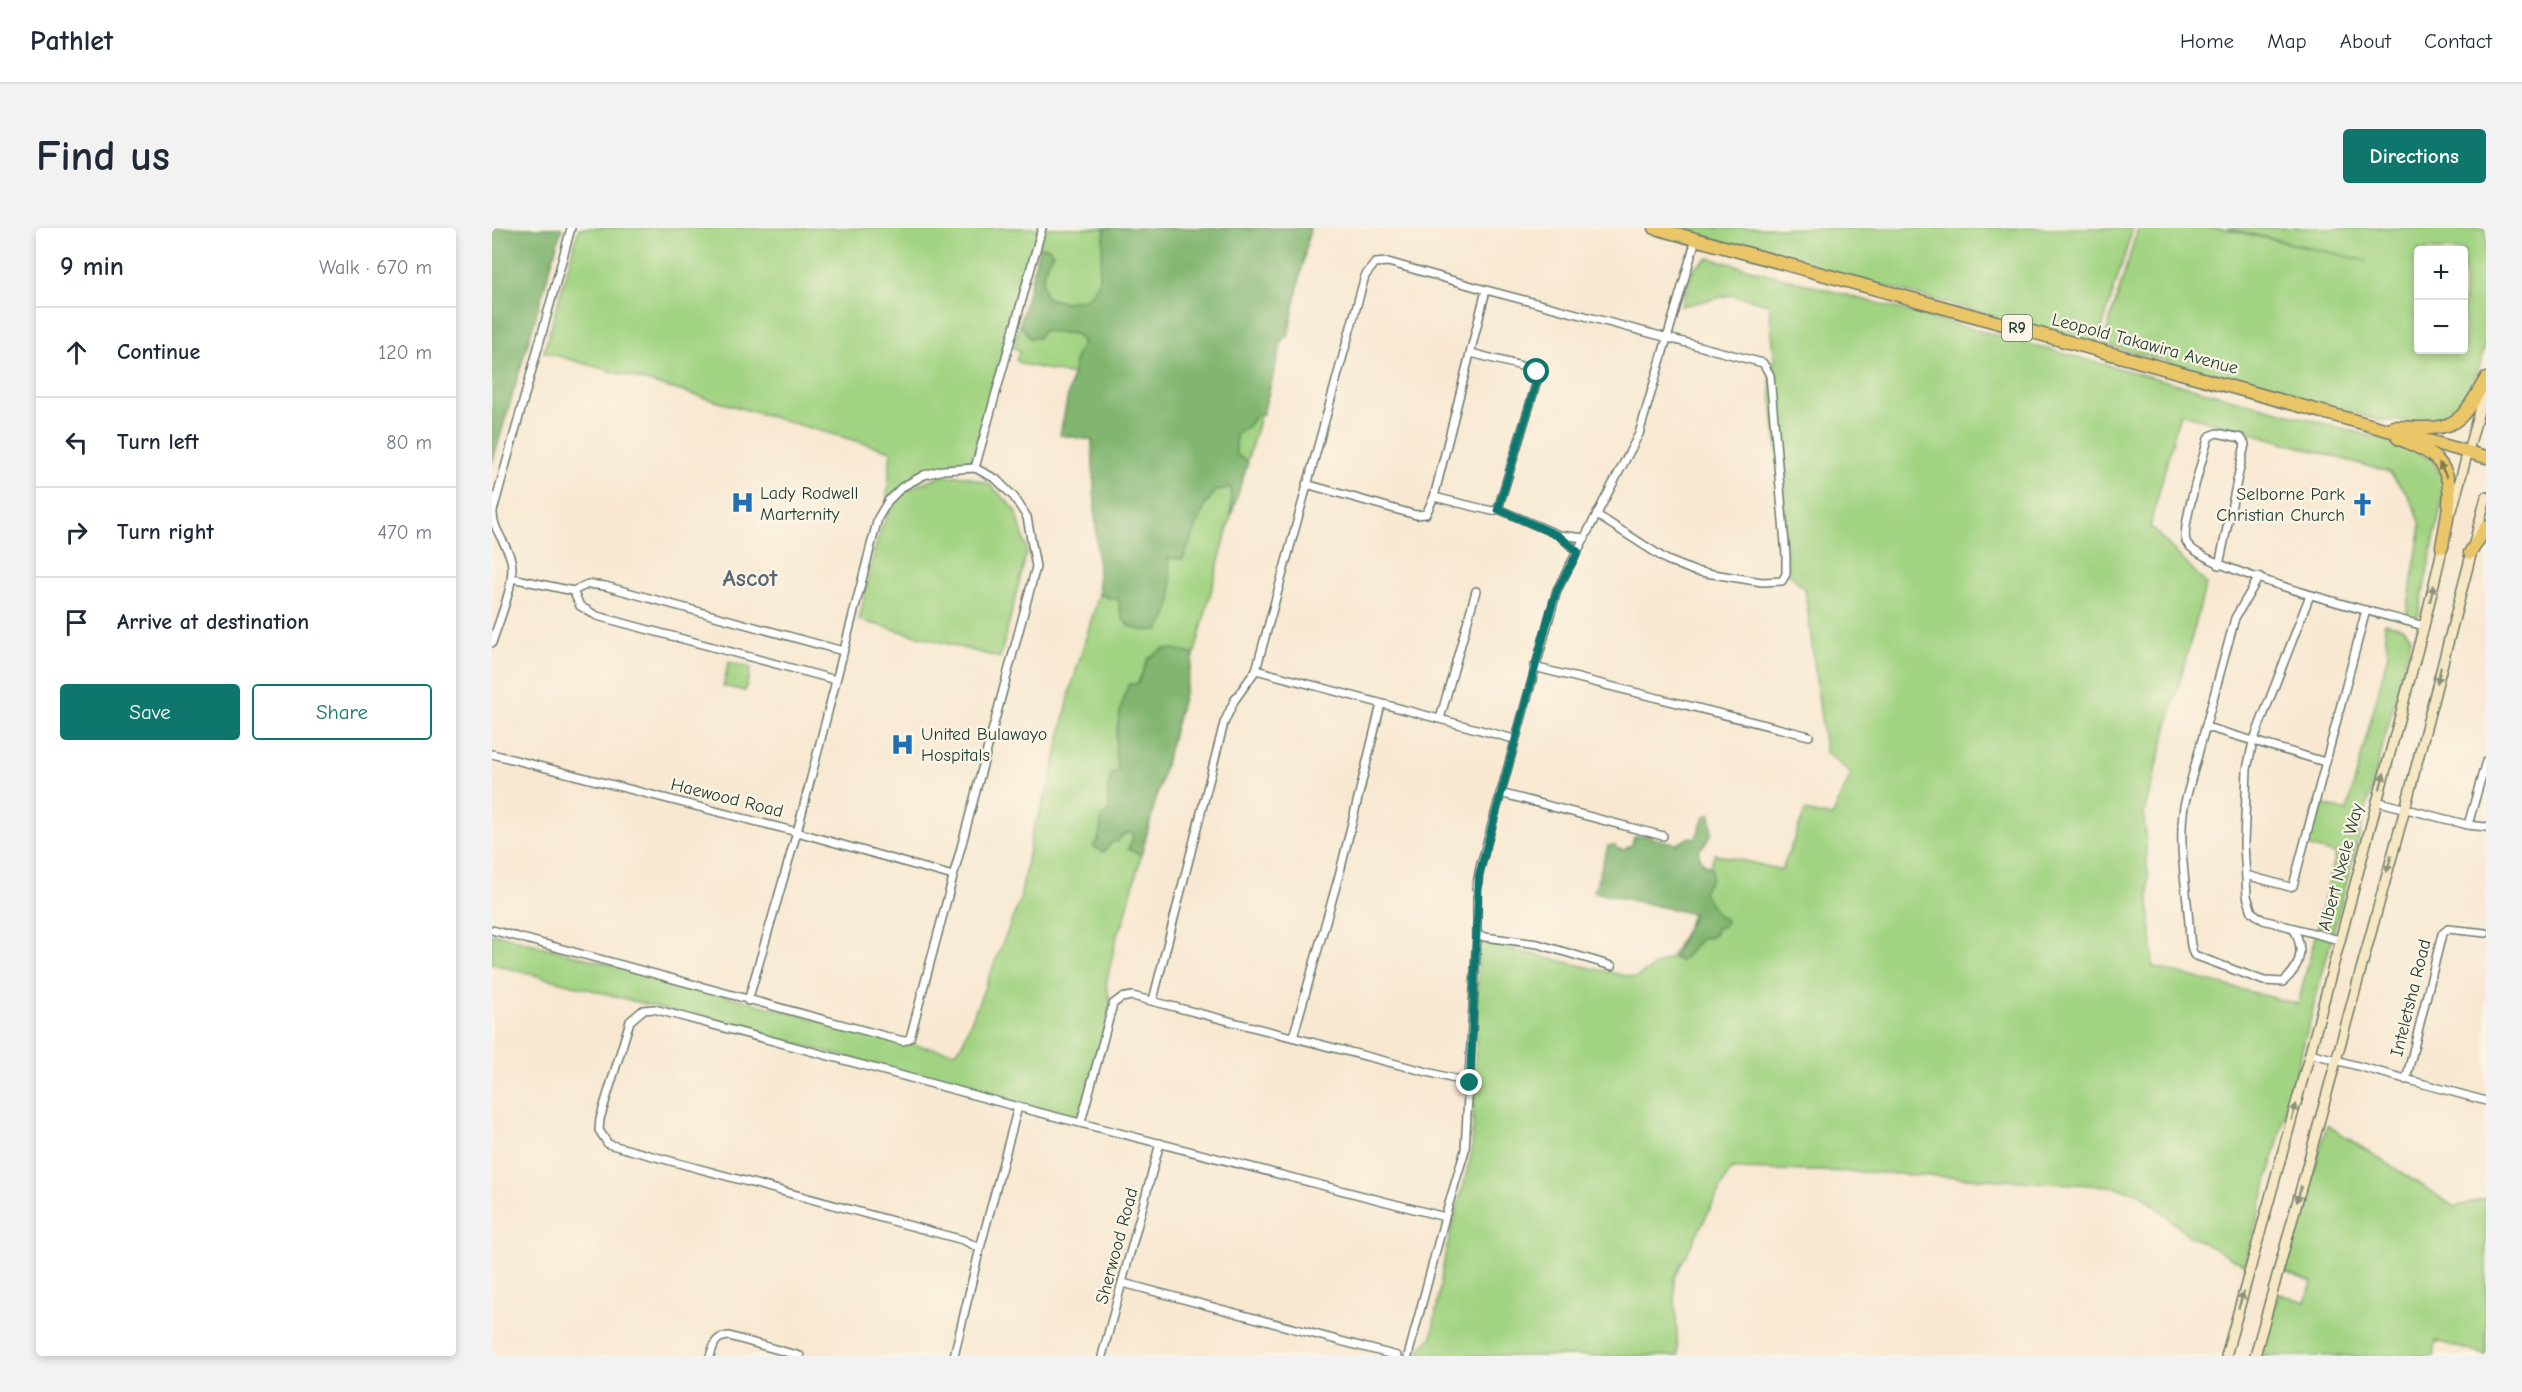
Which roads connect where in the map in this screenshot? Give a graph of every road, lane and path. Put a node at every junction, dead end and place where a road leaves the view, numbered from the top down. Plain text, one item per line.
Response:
1 (571, 228) edge
2 (1042, 228) edge
3 (1655, 228) edge
4 (1696, 238) junction
5 (1486, 290) junction
6 (1669, 337) junction
7 (1471, 353) junction
8 (2486, 379) edge
9 (2486, 385) edge
10 (2378, 427) junction
11 (2468, 452) junction
12 (2486, 457) edge
13 (975, 468) junction
14 (1306, 484) junction
15 (1434, 497) junction
16 (2486, 497) edge
17 (1498, 509) junction
18 (1598, 514) junction
19 (2486, 527) edge
20 (1559, 536) junction
21 (1585, 538) junction
22 (2442, 547) junction
23 (1578, 552) junction
24 (2470, 553) junction
25 (2219, 565) junction
26 (2259, 577) junction
27 (512, 578) junction
28 (573, 591) junction
29 (1476, 591) dead end
30 (2310, 595) junction
31 (2366, 610) junction
32 (2424, 626) junction
33 (492, 643) edge
34 (843, 651) junction
35 (1534, 667) junction
36 (1256, 670) junction
37 (836, 681) junction
38 (1381, 704) junction
39 (1440, 719) junction
40 (2206, 727) junction
41 (1809, 736) dead end
42 (1514, 739) junction
43 (2253, 742) junction
44 (492, 754) edge
45 (2486, 761) edge
46 (2325, 762) junction
47 (1500, 793) junction
48 (2376, 801) junction
49 (2405, 809) junction
50 (2468, 825) junction
51 (2486, 827) edge
52 (797, 832) junction
53 (1663, 836) dead end
54 (2246, 875) junction
55 (953, 876) junction
56 (2293, 928) junction
57 (492, 930) edge
58 (2486, 933) edge
59 (1477, 936) junction
60 (2339, 940) junction
61 (1612, 966) dead end
62 (1154, 1000) junction
63 (748, 1001) junction
64 (1293, 1037) junction
65 (2310, 1053) junction
66 (2336, 1060) junction
67 (2406, 1080) junction
68 (1470, 1083) junction
69 (2486, 1101) edge
70 (1018, 1107) junction
71 (1082, 1122) junction
72 (1160, 1143) junction
73 (1445, 1217) junction
74 (980, 1248) junction
75 (1123, 1283) junction
76 (710, 1356) edge
77 (800, 1356) edge
78 (954, 1356) edge
79 (1102, 1356) edge
80 (1397, 1356) edge
81 (1408, 1356) edge
82 (2226, 1356) edge
83 (2255, 1356) edge

1 - 27 street
2 - 13 street
3 - 4 highway, Leopold Takawira Avenue / R9
4 - 6 street
4 - 10 highway, Leopold Takawira Avenue / R9
5 - 6 street
5 - 7 street
5 - 14 street
6 - 18 street
6 - 18 street
7 - 15 street
7 - 17 street
8 - 10 highway
9 - 11 main road, Albert Nxele Way
10 - 11 highway, Leopold Takawira Avenue / R9
22 -> 10 highway
11 - 12 highway, Leopold Takawira Avenue / R9
11 - 22 main road, Albert Nxele Way
13 - 34 street
13 - 55 street
14 - 15 street
14 - 36 street
15 - 17 street
16 - 24 main road
17 - 20 street
18 - 21 street
19 - 24 highway
20 - 21 street
20 - 23 street
21 - 23 street
32 -> 22 main road, Albert Nxele Way
23 - 35 street
24 -> 49 main road
25 - 25 street
25 - 26 street
26 - 30 street
26 - 40 street
27 - 28 street
27 - 33 street
28 - 34 street
28 - 37 street
29 - 39 street
30 - 31 street
30 - 43 street
31 - 32 street
31 - 46 street
48 -> 32 main road, Albert Nxele Way
34 - 37 street
35 - 41 street
35 - 42 street
36 - 38 street
36 - 62 street
37 - 52 street
38 - 39 street
38 - 64 street
39 - 42 street
40 - 43 street
40 - 56 street
42 - 47 street
43 - 46 street
43 - 54 street
44 - 52 street, Haewood Road
45 - 50 street
46 - 54 street
47 - 53 street
47 - 59 street
48 - 49 street
48 - 60 main road, Albert Nxele Way
49 - 50 street
49 -> 66 main road
50 - 51 street
52 - 55 street, Haewood Road
52 - 63 street
54 - 56 street
55 - 63 street
56 - 60 street
57 - 63 street
58 - 67 street, Inteletsha Road
59 - 61 street
59 - 68 street
60 - 65 main road, Albert Nxele Way
62 - 64 street
62 - 71 street
64 - 68 street
65 - 66 street
82 -> 65 main road, Albert Nxele Way
66 - 67 street
66 -> 83 main road
67 - 69 street
68 - 73 street
70 - 71 street
70 - 74 street
70 - 74 street
71 - 72 street
72 - 73 street
72 - 75 street, Sherwood Road
73 - 81 street
74 - 78 street
75 - 79 street, Sherwood Road
75 - 80 street
76 - 77 street

